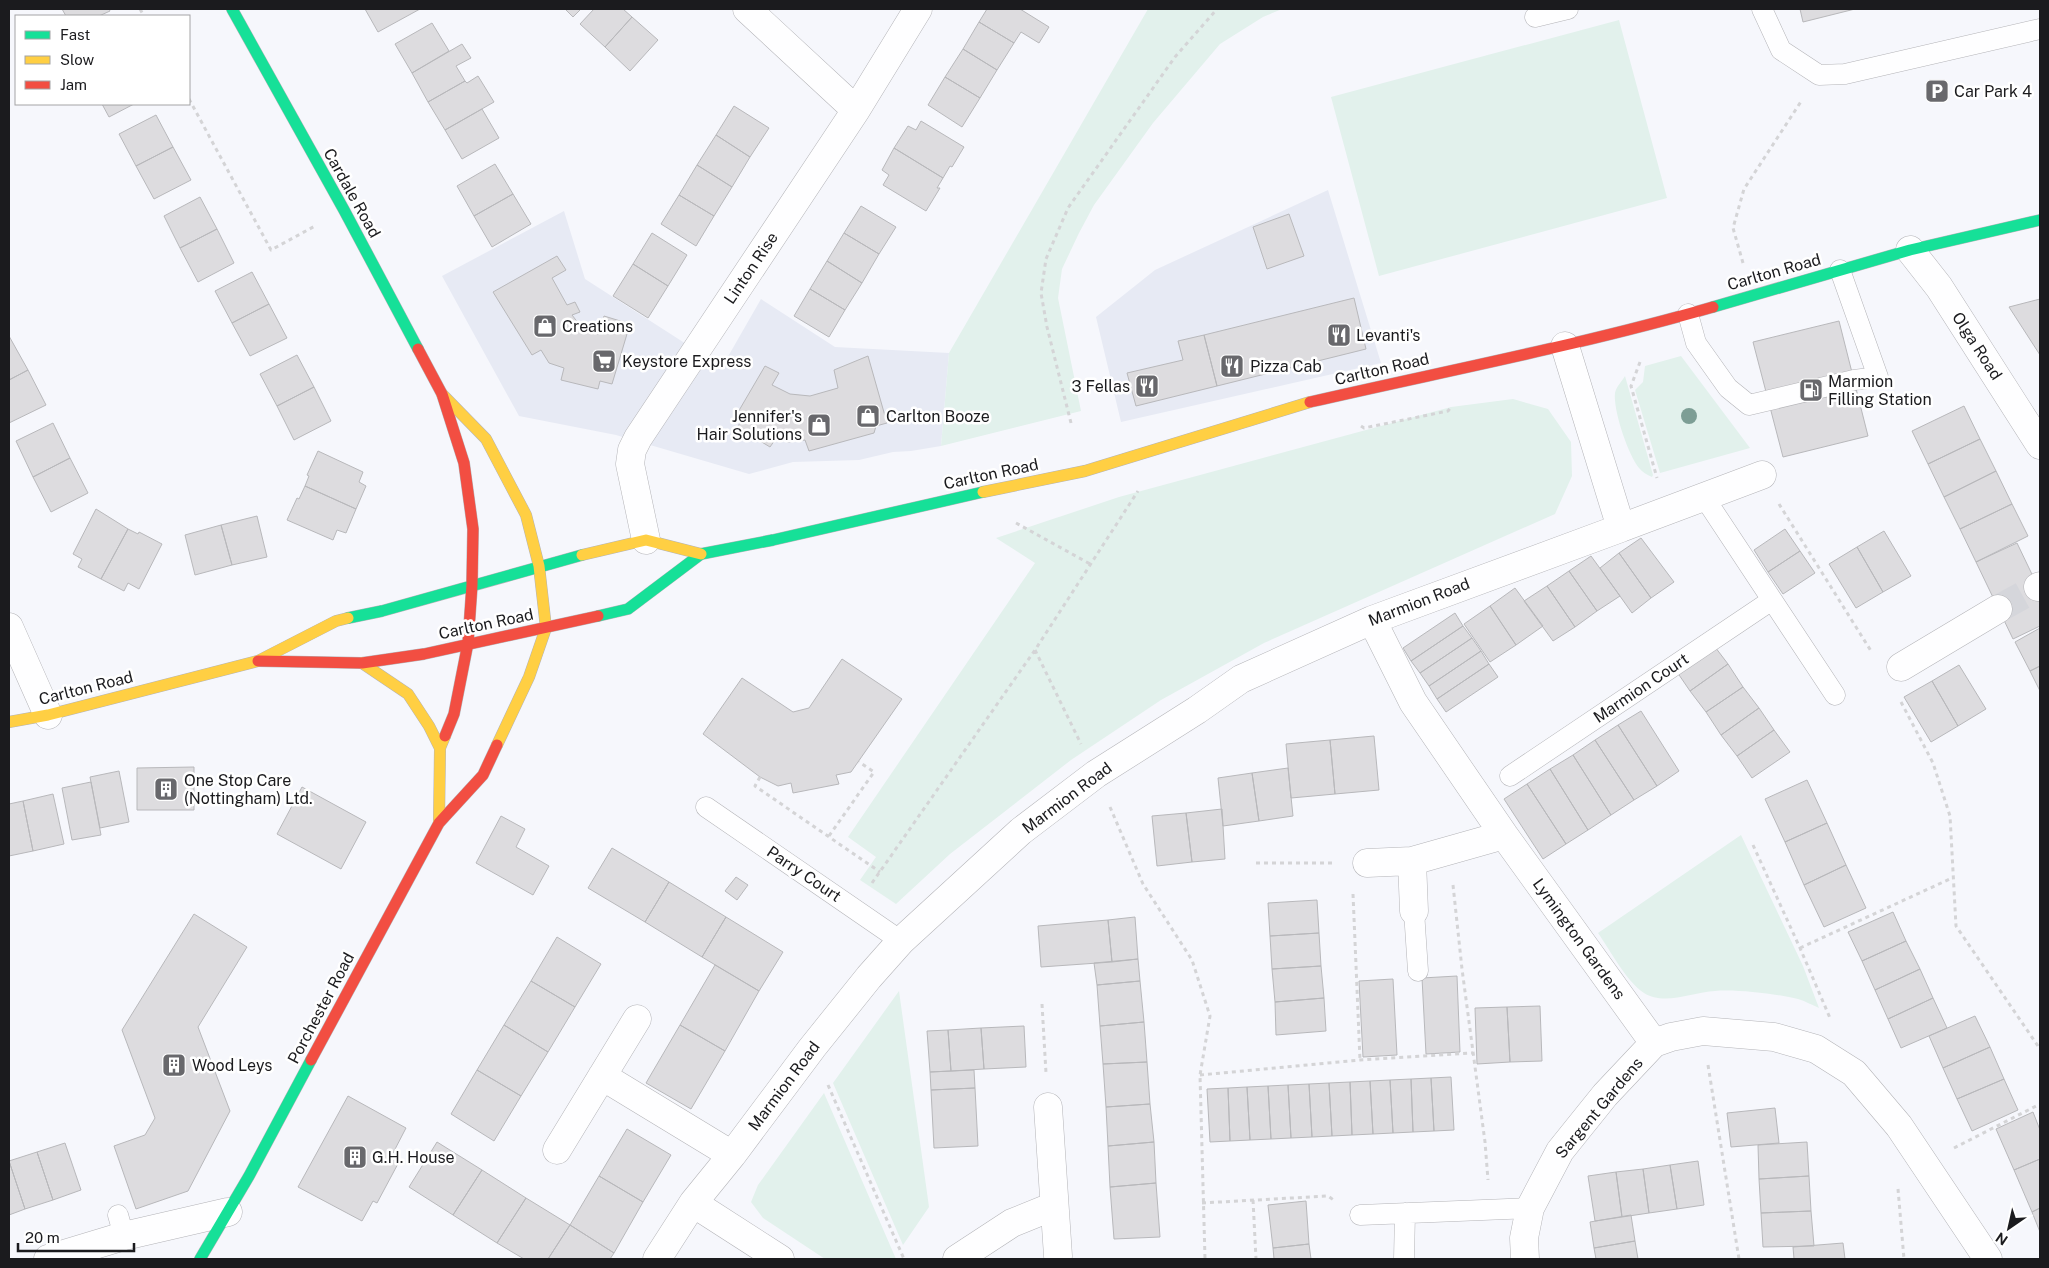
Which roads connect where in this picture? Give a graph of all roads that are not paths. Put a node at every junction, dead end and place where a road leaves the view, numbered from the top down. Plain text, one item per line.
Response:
1 (232, 9) edge
2 (747, 9) edge
3 (918, 9) edge
4 (1568, 9) edge
5 (1762, 9) edge
6 (1535, 17) dead end
7 (2040, 29) edge
8 (856, 110) junction
9 (2040, 220) edge
10 (1910, 250) junction
11 (1840, 270) junction
12 (1688, 314) junction
13 (1565, 346) junction
14 (442, 394) junction
15 (2040, 445) edge
16 (1762, 475) road end
17 (1704, 497) junction
18 (1621, 528) junction
19 (646, 540) junction
20 (701, 554) junction
21 (539, 566) junction
22 (472, 585) junction
23 (1772, 600) junction
24 (1998, 609) tunnel mouth
25 (1372, 620) junction
26 (9, 627) edge
27 (546, 628) junction
28 (468, 643) junction
29 (258, 661) junction
30 (362, 663) junction
31 (1901, 667) dead end
32 (1835, 695) dead end
33 (48, 715) junction
34 (9, 722) edge
35 (440, 748) junction
36 (1510, 776) dead end
37 (706, 807) dead end
38 (439, 823) junction
39 (1504, 835) junction
40 (1412, 860) junction
41 (1367, 863) dead end
42 (1414, 911) joint
43 (901, 941) junction
44 (1418, 971) dead end
45 (636, 1019) dead end
46 (1654, 1043) junction
47 (602, 1076) junction
48 (1048, 1107) road end
49 (557, 1150) dead end
50 (732, 1155) junction
51 (692, 1203) junction
52 (1054, 1206) junction
53 (1530, 1208) junction
54 (228, 1212) junction
55 (1405, 1213) junction
56 (1360, 1215) road end
57 (1058, 1256) dead end
58 (48, 1259) edge
59 (200, 1259) edge
60 (657, 1259) edge
61 (780, 1259) edge
62 (957, 1259) edge
63 (1404, 1259) edge
64 (1525, 1259) edge
65 (1988, 1259) edge

1 - 14 main road, Cardale Road
2 - 8 street
3 - 8 street, Linton Rise
4 - 6 lane
5 - 7 lane
8 - 19 street, Linton Rise
9 - 10 main road, Carlton Road
10 - 11 main road, Carlton Road
10 - 15 street, Olga Road
11 - 12 main road, Carlton Road
11 - 12 lane
12 - 13 main road, Carlton Road
13 - 18 street
13 - 20 main road, Carlton Road
14 - 21 main road, Cardale Road
14 - 22 main road, Cardale Road
16 - 17 street, Marmion Road
17 - 18 street, Marmion Road
17 - 23 lane
18 - 25 street, Marmion Road
19 - 20 main road, Carlton Road
19 - 21 main road, Carlton Road
20 - 27 main road, Carlton Road
21 - 22 main road, Carlton Road
21 - 27 main road, Porchester Road
22 - 28 main road, Porchester Road
22 - 29 main road, Carlton Road
23 - 32 lane
23 - 36 lane, Marmion Court
24 - 31 street
25 - 39 street, Lymington Gardens
25 - 43 street, Marmion Road
26 - 33 street
27 - 28 main road, Carlton Road
27 - 38 main road, Porchester Road
28 - 30 main road, Carlton Road
28 - 35 main road, Porchester Road
29 - 30 main road, Carlton Road
29 - 33 main road, Carlton Road
30 - 35 main road, Porchester Road
33 - 34 main road, Carlton Road
35 - 38 main road, Porchester Road
37 - 43 lane, Parry Court
38 - 54 main road, Porchester Road
39 - 40 street
39 - 46 street, Lymington Gardens
40 - 41 street
40 - 42 street
42 - 44 lane
43 - 50 street, Marmion Road
45 - 47 street
46 - 53 street, Sargent Gardens
46 - 65 street
47 - 49 street
47 - 50 street
48 - 52 street
50 - 51 street, Marmion Road
51 - 60 street, Marmion Road
51 - 61 street
52 - 57 street
52 - 62 street
53 - 55 lane
53 - 64 street, Sargent Gardens
54 - 58 street
54 - 59 main road, Porchester Road
55 - 56 lane
55 - 63 lane

